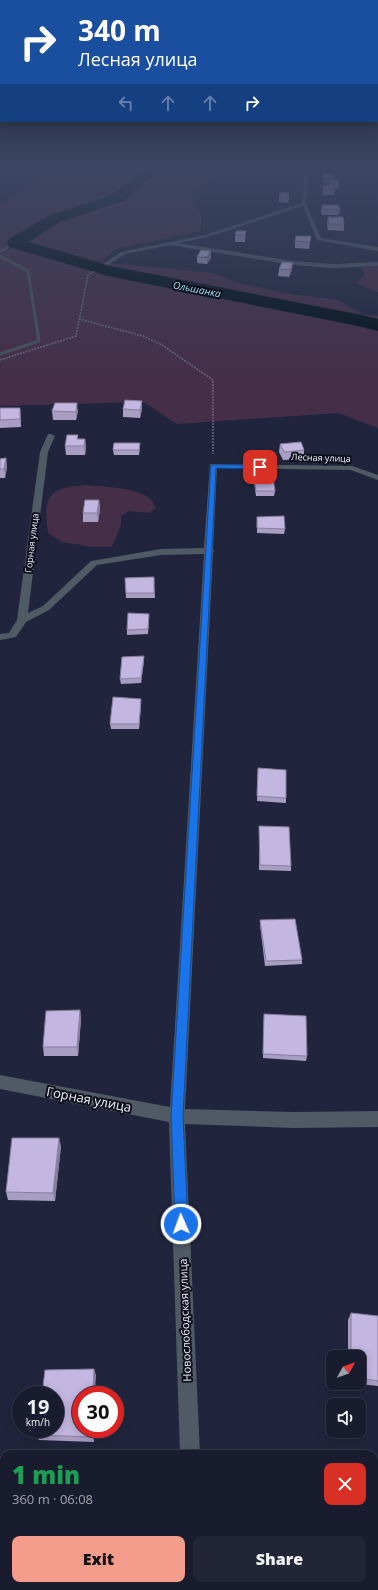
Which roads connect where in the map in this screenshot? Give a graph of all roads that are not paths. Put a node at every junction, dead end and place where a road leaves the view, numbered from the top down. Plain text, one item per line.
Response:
1 (188, 239) edge
2 (320, 239) edge
3 (167, 243) junction
4 (378, 249) edge
5 (106, 264) dead end
6 (378, 264) edge
7 (51, 436) dead end
8 (214, 466) joint
9 (378, 478) edge
10 (210, 551) junction
11 (22, 620) junction
12 (0, 637) edge
13 (0, 1082) edge
14 (177, 1116) junction
15 (378, 1119) edge
16 (190, 1450) edge

1 - 3 street
2 - 4 street
3 - 5 street
3 - 6 street
7 - 11 street, Горная улица
8 - 9 street, Лесная улица
8 - 10 street, Новослободская улица
10 - 11 street
10 - 14 street, Новослободская улица
11 - 12 street
13 - 14 street, Горная улица
14 - 15 street, Горная улица
14 - 16 street, Новослободская улица

